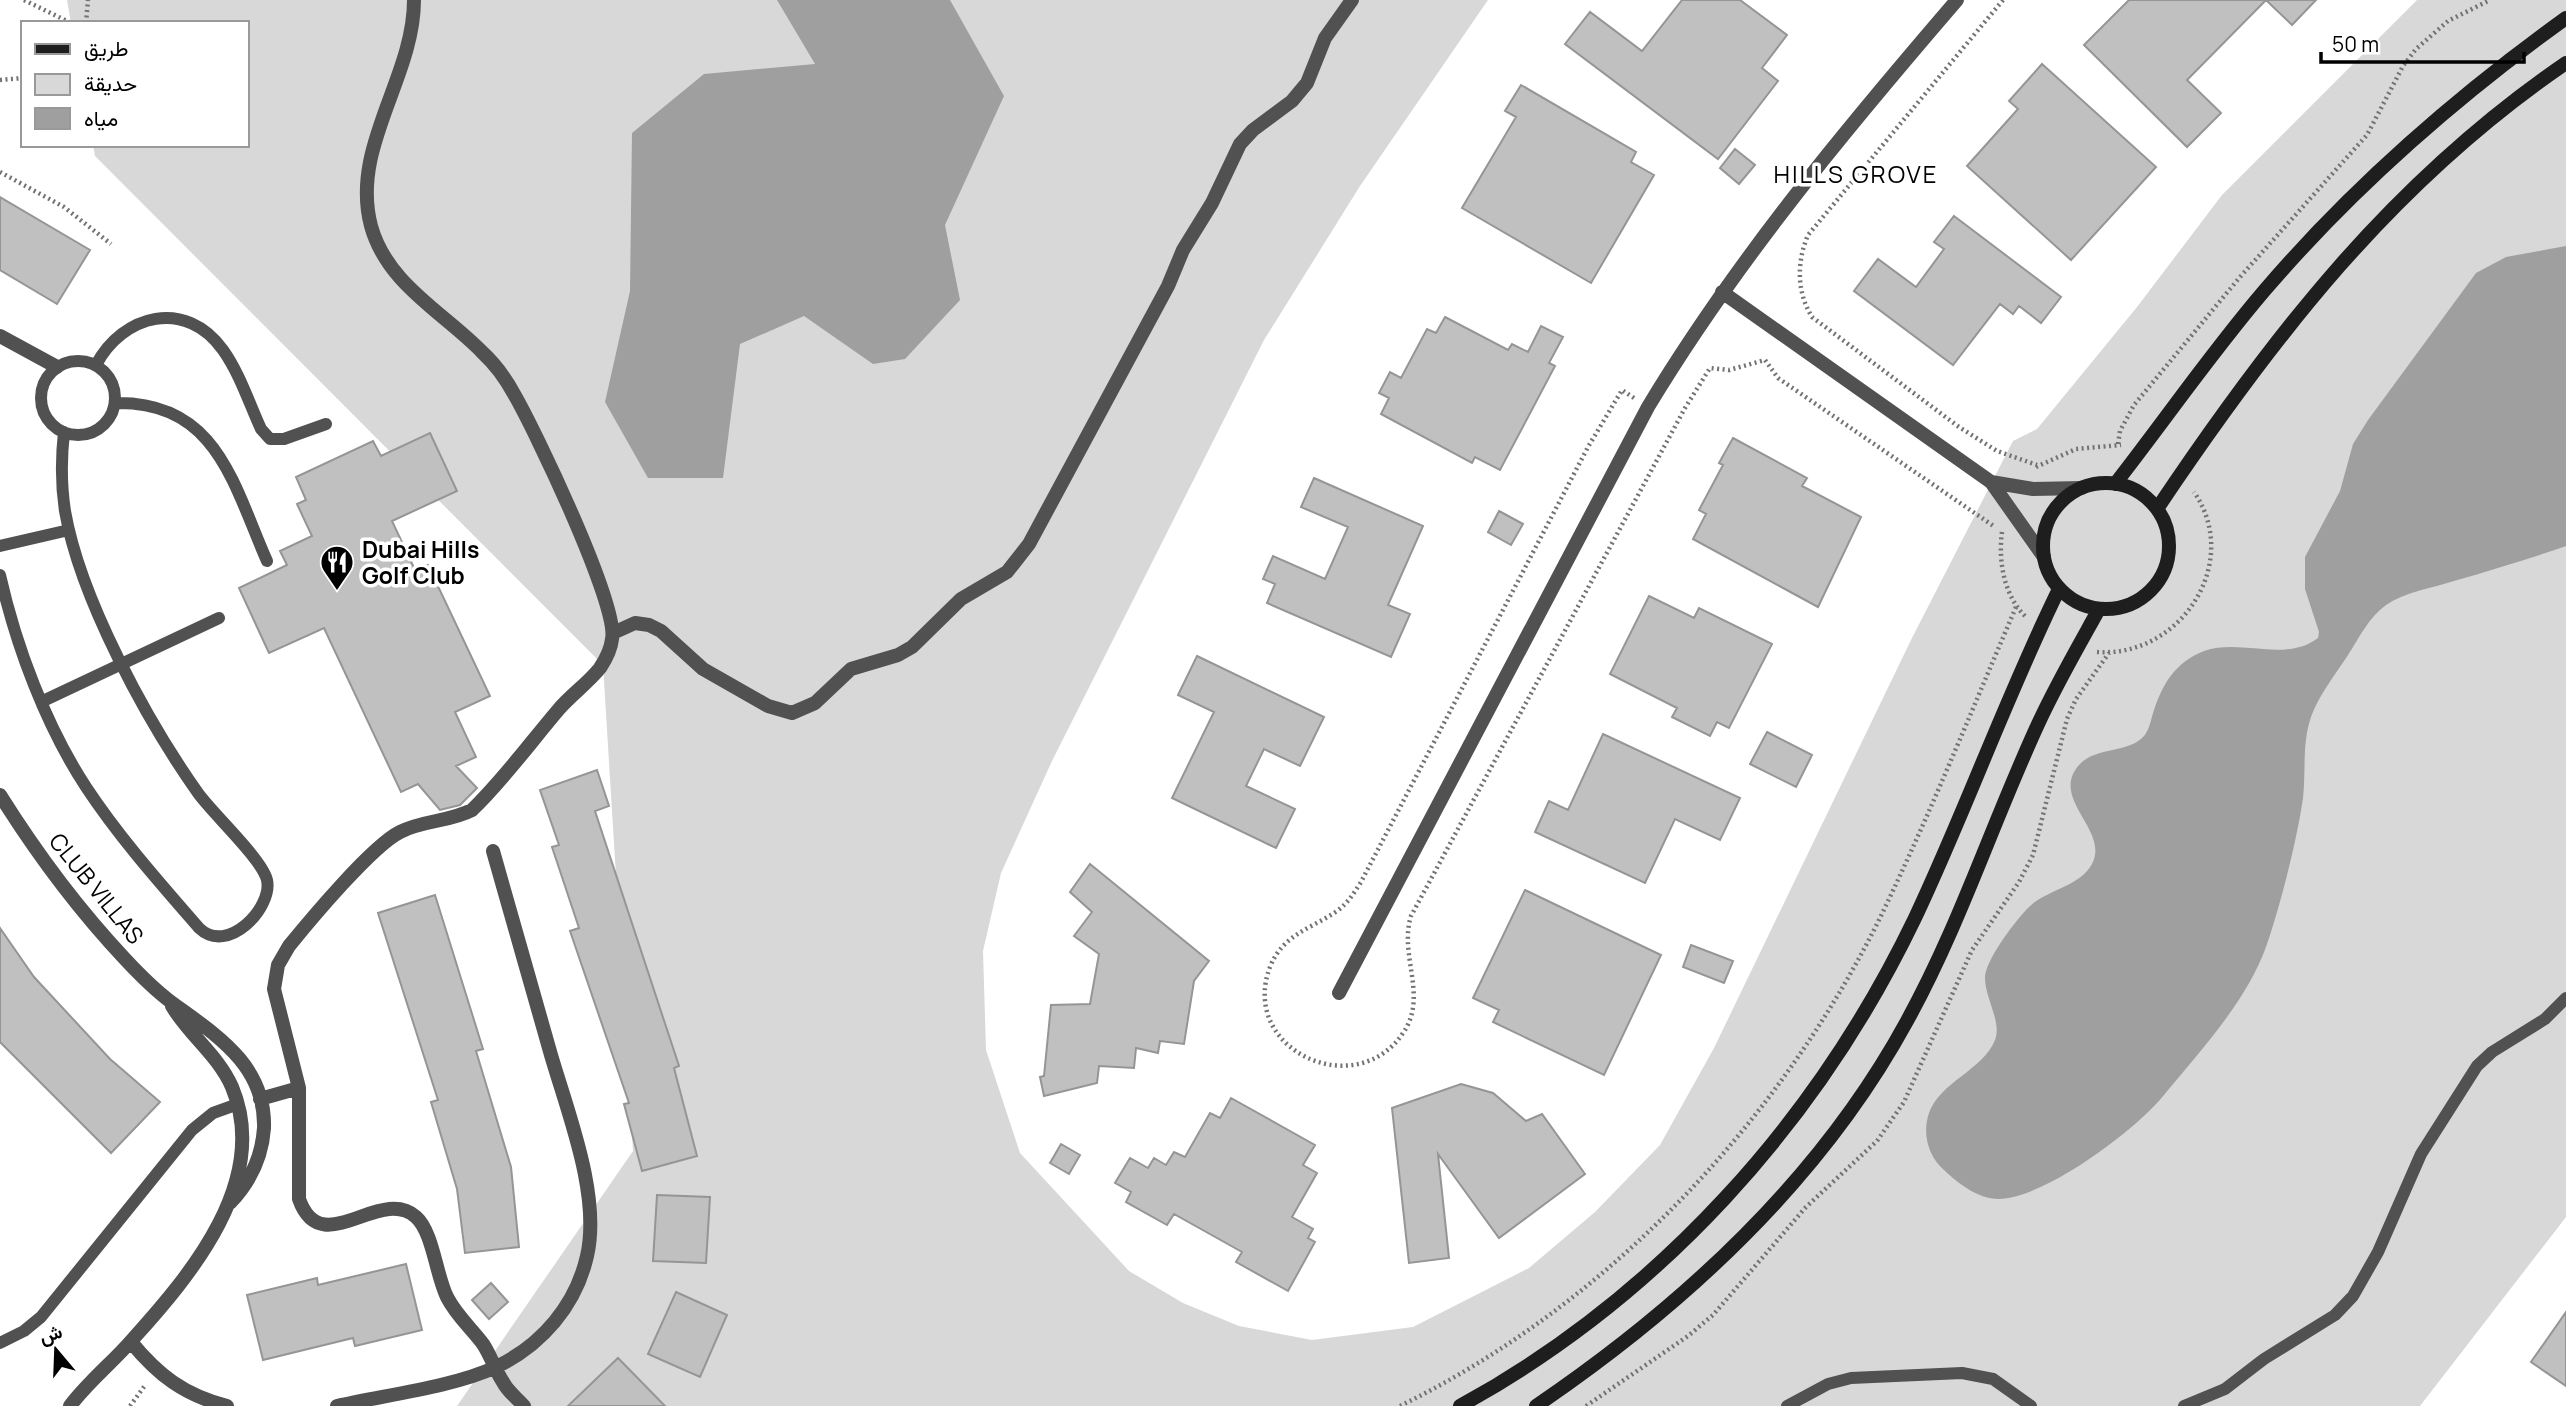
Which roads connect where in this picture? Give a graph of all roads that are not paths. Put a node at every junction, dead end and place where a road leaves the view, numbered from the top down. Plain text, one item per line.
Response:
1 (414, 0) edge
2 (1352, 0) edge
3 (1957, 0) edge
4 (2566, 18) edge
5 (2566, 63) edge
6 (1722, 292) junction
7 (0, 336) edge
8 (96, 365) junction
9 (57, 367) junction
10 (115, 403) junction
11 (326, 424) dead end
12 (64, 432) junction
13 (1990, 482) junction
14 (2115, 484) junction
15 (2082, 488) junction
16 (2157, 509) junction
17 (69, 530) junction
18 (0, 546) edge
19 (2044, 557) junction
20 (267, 561) dead end
21 (0, 575) edge
22 (2059, 589) junction
23 (2099, 610) junction
24 (219, 618) dead end
25 (613, 633) junction
26 (123, 665) junction
27 (43, 701) junction
28 (0, 795) edge
29 (493, 851) dead end
30 (1339, 993) dead end
31 (2566, 998) edge
32 (170, 1001) junction
33 (299, 1088) junction
34 (260, 1099) junction
35 (238, 1104) junction
36 (230, 1203) junction
37 (131, 1342) junction
38 (0, 1343) edge
39 (496, 1367) junction
40 (74, 1401) edge
41 (57, 1406) edge
42 (227, 1406) edge
43 (337, 1406) edge
44 (524, 1406) edge
45 (1460, 1406) edge
46 (1536, 1406) edge
47 (1787, 1406) edge
48 (2031, 1406) edge
49 (2184, 1406) edge

1 - 25 street
2 - 25 street
3 - 6 street
4 - 14 street
5 - 16 street
6 - 13 street
6 - 30 street
7 - 9 street
8 - 9 lane
8 - 10 lane
8 - 11 lane
9 - 12 lane
10 - 12 lane
10 - 20 lane
12 - 17 lane
13 - 15 street
13 - 19 street
14 - 15 street
14 - 16 street
15 - 19 street
16 - 23 street
17 - 18 lane
17 - 26 lane
19 - 22 street
21 - 27 lane
22 - 23 street
22 - 45 street
23 - 46 street
24 - 26 lane
25 - 33 street
26 - 27 lane
26 - 27 lane
28 - 32 street, CLUB VILLAS
29 - 39 street
31 - 49 lane
32 - 34 street, CLUB VILLAS
32 - 35 street, CLUB VILLAS
33 - 34 street
33 - 39 street
34 - 36 street, CLUB VILLAS
35 - 36 street, CLUB VILLAS
35 - 38 lane
36 - 37 street, CLUB VILLAS
37 - 40 street, CLUB VILLAS
37 - 42 street
39 - 43 street
39 - 44 street
40 - 41 street
47 - 48 lane

